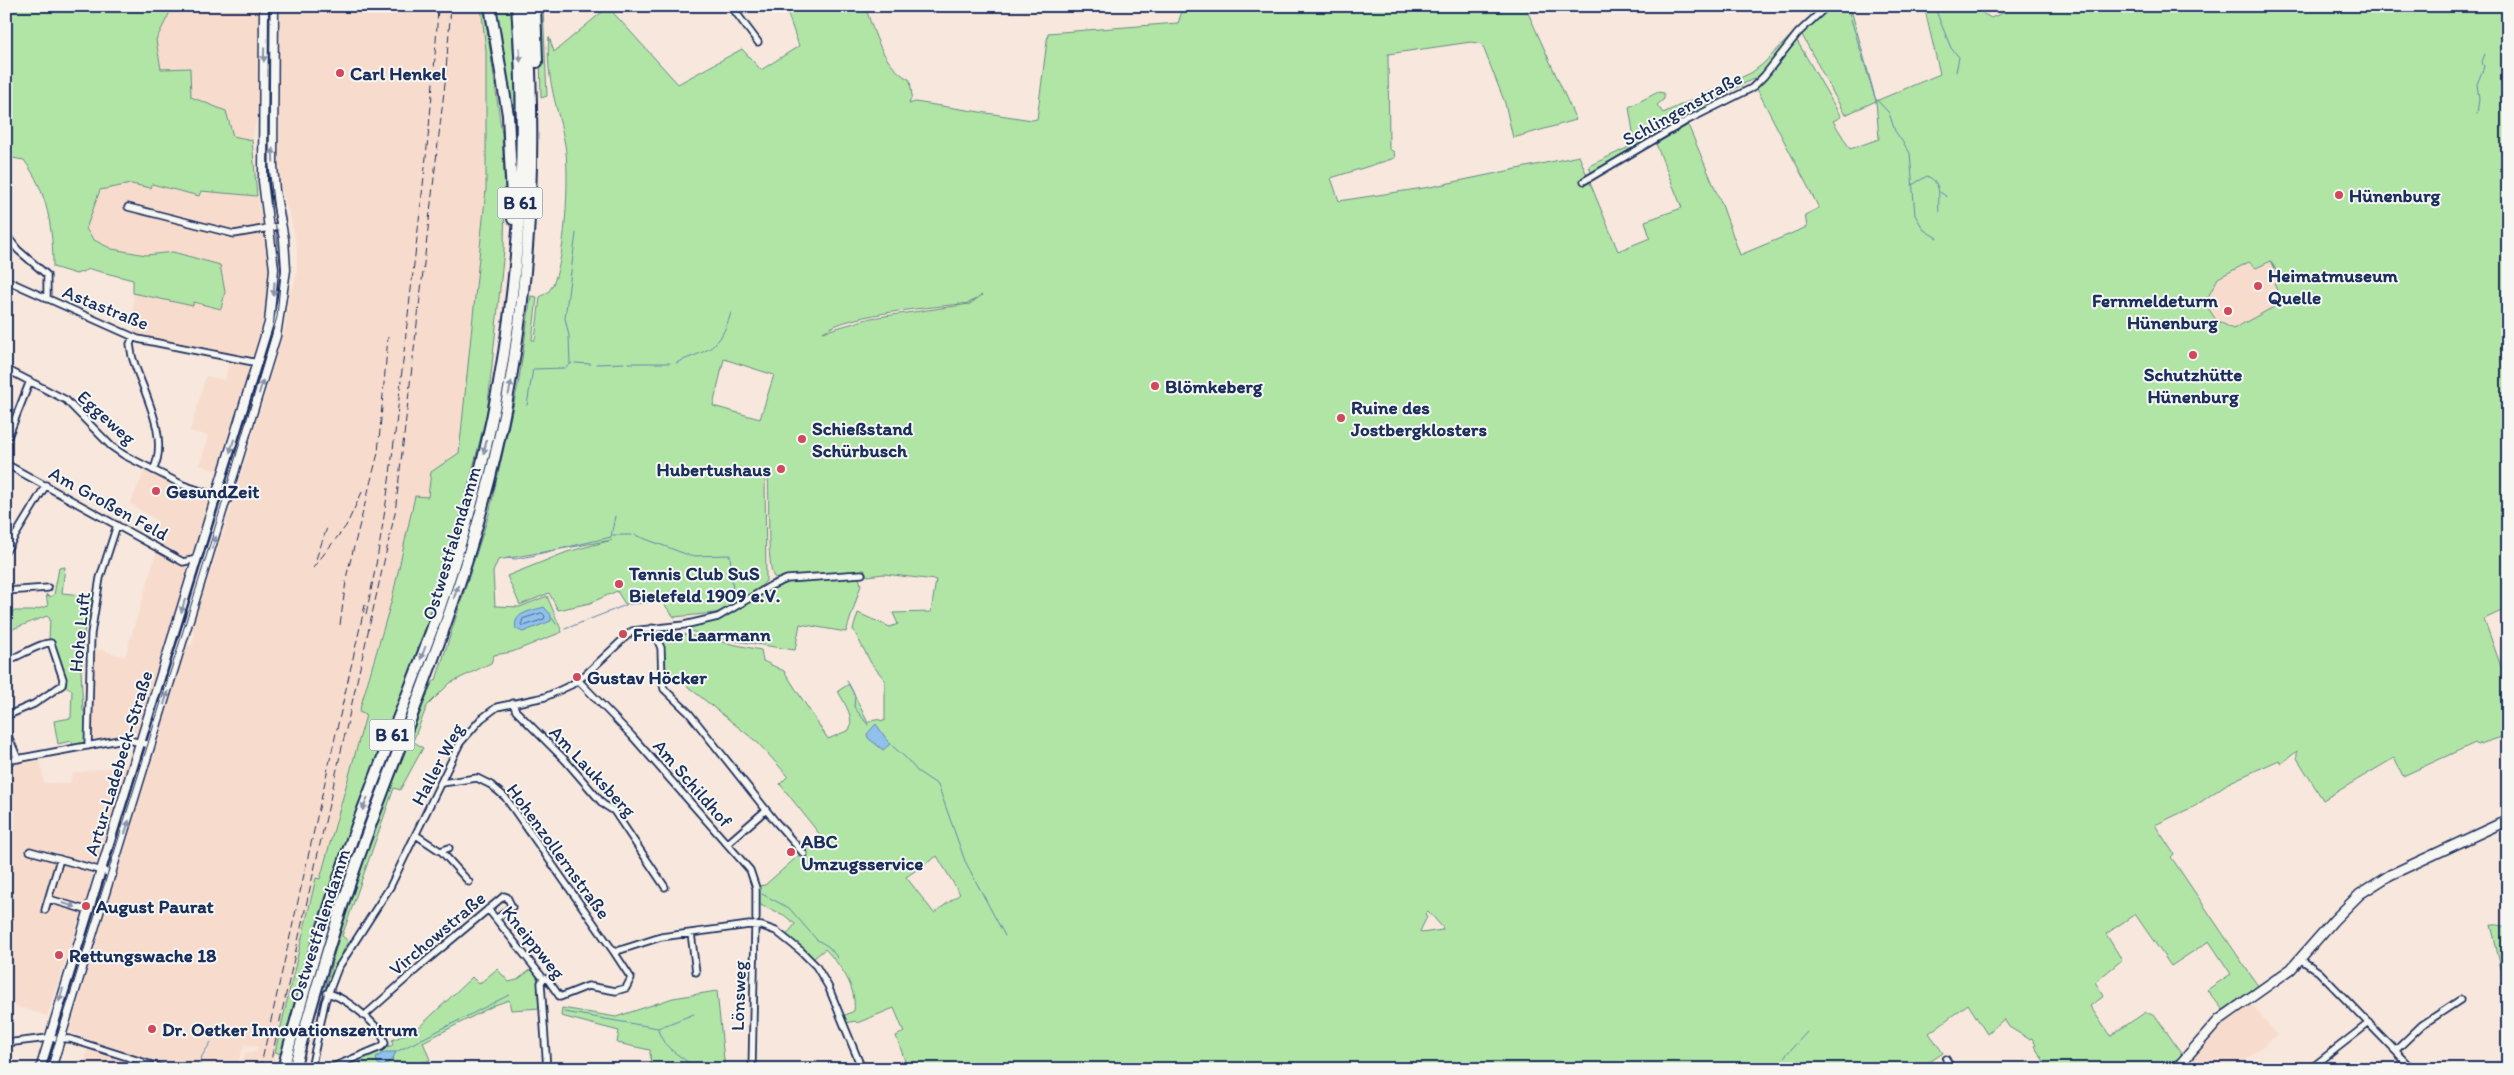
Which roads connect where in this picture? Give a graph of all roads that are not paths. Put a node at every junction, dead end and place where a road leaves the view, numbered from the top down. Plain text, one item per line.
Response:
1 (264, 6) edge
2 (274, 6) edge
3 (490, 6) edge
4 (517, 6) edge
5 (526, 6) edge
6 (535, 6) edge
7 (731, 6) edge
8 (1827, 6) edge
9 (758, 42) dead end
10 (1584, 181) dead end
11 (532, 182) junction
12 (128, 207) dead end
13 (281, 226) junction
14 (270, 228) junction
15 (6, 235) edge
16 (6, 280) edge
17 (47, 299) junction
18 (133, 337) junction
19 (258, 363) junction
20 (6, 369) edge
21 (30, 381) junction
22 (496, 399) junction
23 (6, 442) edge
24 (6, 464) edge
25 (153, 470) junction
26 (46, 485) junction
27 (216, 497) junction
28 (228, 500) junction
29 (116, 525) junction
30 (6, 551) edge
31 (197, 559) junction
32 (862, 574) dead end
33 (48, 588) dead end
34 (6, 591) edge
35 (652, 628) junction
36 (6, 661) edge
37 (578, 680) junction
38 (513, 703) junction
39 (6, 716) edge
40 (6, 731) edge
41 (141, 742) junction
42 (151, 745) junction
43 (88, 746) junction
44 (18, 759) junction
45 (6, 761) edge
46 (442, 783) junction
47 (766, 810) junction
48 (2508, 820) edge
49 (416, 835) junction
50 (727, 844) junction
51 (449, 848) dead end
52 (30, 851) dead end
53 (442, 852) junction
54 (804, 854) dead end
55 (60, 859) junction
56 (102, 870) junction
57 (112, 874) junction
58 (469, 882) dead end
59 (664, 887) dead end
60 (48, 899) junction
61 (488, 909) junction
62 (45, 910) dead end
63 (89, 911) junction
64 (496, 920) junction
65 (756, 922) junction
66 (691, 933) junction
67 (614, 952) junction
68 (2300, 959) junction
69 (696, 972) dead end
70 (543, 978) junction
71 (612, 991) joint
72 (327, 994) junction
73 (2460, 1000) dead end
74 (364, 1016) junction
75 (2369, 1023) junction
76 (48, 1038) junction
77 (62, 1038) junction
78 (6, 1043) edge
79 (2396, 1050) junction
80 (1946, 1059) dead end
81 (2184, 1059) junction
82 (40, 1069) edge
83 (51, 1069) edge
84 (165, 1069) edge
85 (283, 1069) edge
86 (294, 1069) edge
87 (311, 1069) edge
88 (328, 1069) edge
89 (547, 1069) edge
90 (752, 1069) edge
91 (862, 1069) edge
92 (1952, 1069) edge
93 (2176, 1069) edge
94 (2191, 1069) edge
95 (2310, 1069) edge
96 (2413, 1069) edge

1 -> 14 street, Artur-Ladebeck-Straße
13 -> 2 street, Artur-Ladebeck-Straße
3 - 22 highway, B 61
4 -> 22 highway, Ostwestfalendamm / B 61
5 - 11 highway, Ostwestfalendamm / B 61
6 - 11 highway
7 - 9 street
8 - 10 street, Schlingenstraße
86 -> 11 highway, Ostwestfalendamm / B 61
12 - 14 street
13 - 14 street
28 -> 13 street, Artur-Ladebeck-Straße
14 -> 19 street, Artur-Ladebeck-Straße
15 - 17 street
16 - 17 street, Astastraße
17 - 18 street, Astastraße
18 - 19 street, Astastraße
18 - 25 street
19 -> 27 street, Artur-Ladebeck-Straße
20 - 21 street, Eggeweg
21 - 23 street
21 - 25 street, Eggeweg
22 -> 85 highway, Ostwestfalendamm / B 61
24 - 26 street, Am Großen Feld
25 - 27 street, Eggeweg
26 - 29 street, Am Großen Feld
26 - 30 street
27 - 28 street
27 - 31 street, Artur-Ladebeck-Straße
42 -> 28 street, Artur-Ladebeck-Straße
29 - 31 street, Am Großen Feld
29 - 43 street, Hohe Luft
31 -> 41 street, Artur-Ladebeck-Straße
32 - 35 street, Haller Weg
33 - 34 street
35 - 37 street, Haller Weg
35 - 47 street
36 - 39 street
37 - 38 street, Haller Weg
37 - 50 street, Am Schildhof
38 - 46 street, Haller Weg
38 - 59 street, Am Lauksberg
40 - 44 street
41 - 42 street
41 - 43 street
41 - 56 street, Artur-Ladebeck-Straße
57 -> 42 street, Artur-Ladebeck-Straße
43 - 44 street
44 - 45 street
46 - 49 street, Haller Weg
46 - 67 street, Hohenzollernstraße
47 - 50 street
47 - 54 street
48 - 68 main road
49 - 53 street
49 - 72 street, Haller Weg
50 - 65 street, Am Schildhof
51 - 53 street
52 - 55 street
53 - 58 street
55 - 56 street
55 - 60 street
56 - 57 street
56 - 63 street, Artur-Ladebeck-Straße
57 - 77 street, Artur-Ladebeck-Straße
60 - 62 street
60 -> 63 street
61 - 64 street, Kneippweg
61 - 64 street, Virchowstraße
61 - 74 street, Virchowstraße
63 -> 76 street, Artur-Ladebeck-Straße
64 - 70 street, Kneippweg
65 - 66 street
65 - 90 street, Lönsweg
65 - 91 street
66 - 67 street
66 - 69 street
67 - 71 street, Hohenzollernstraße
68 - 75 street
68 - 81 main road
70 - 71 street, Kneippweg
70 - 89 street
72 - 74 street
72 - 87 street, Haller Weg
73 - 79 street
74 - 88 street
75 - 79 street
75 - 95 street
76 - 77 street
76 - 78 street
76 - 82 street, Artur-Ladebeck-Straße
77 - 83 street, Artur-Ladebeck-Straße
77 - 84 street
79 - 96 street
80 - 92 street
81 - 93 main road
81 - 94 street

